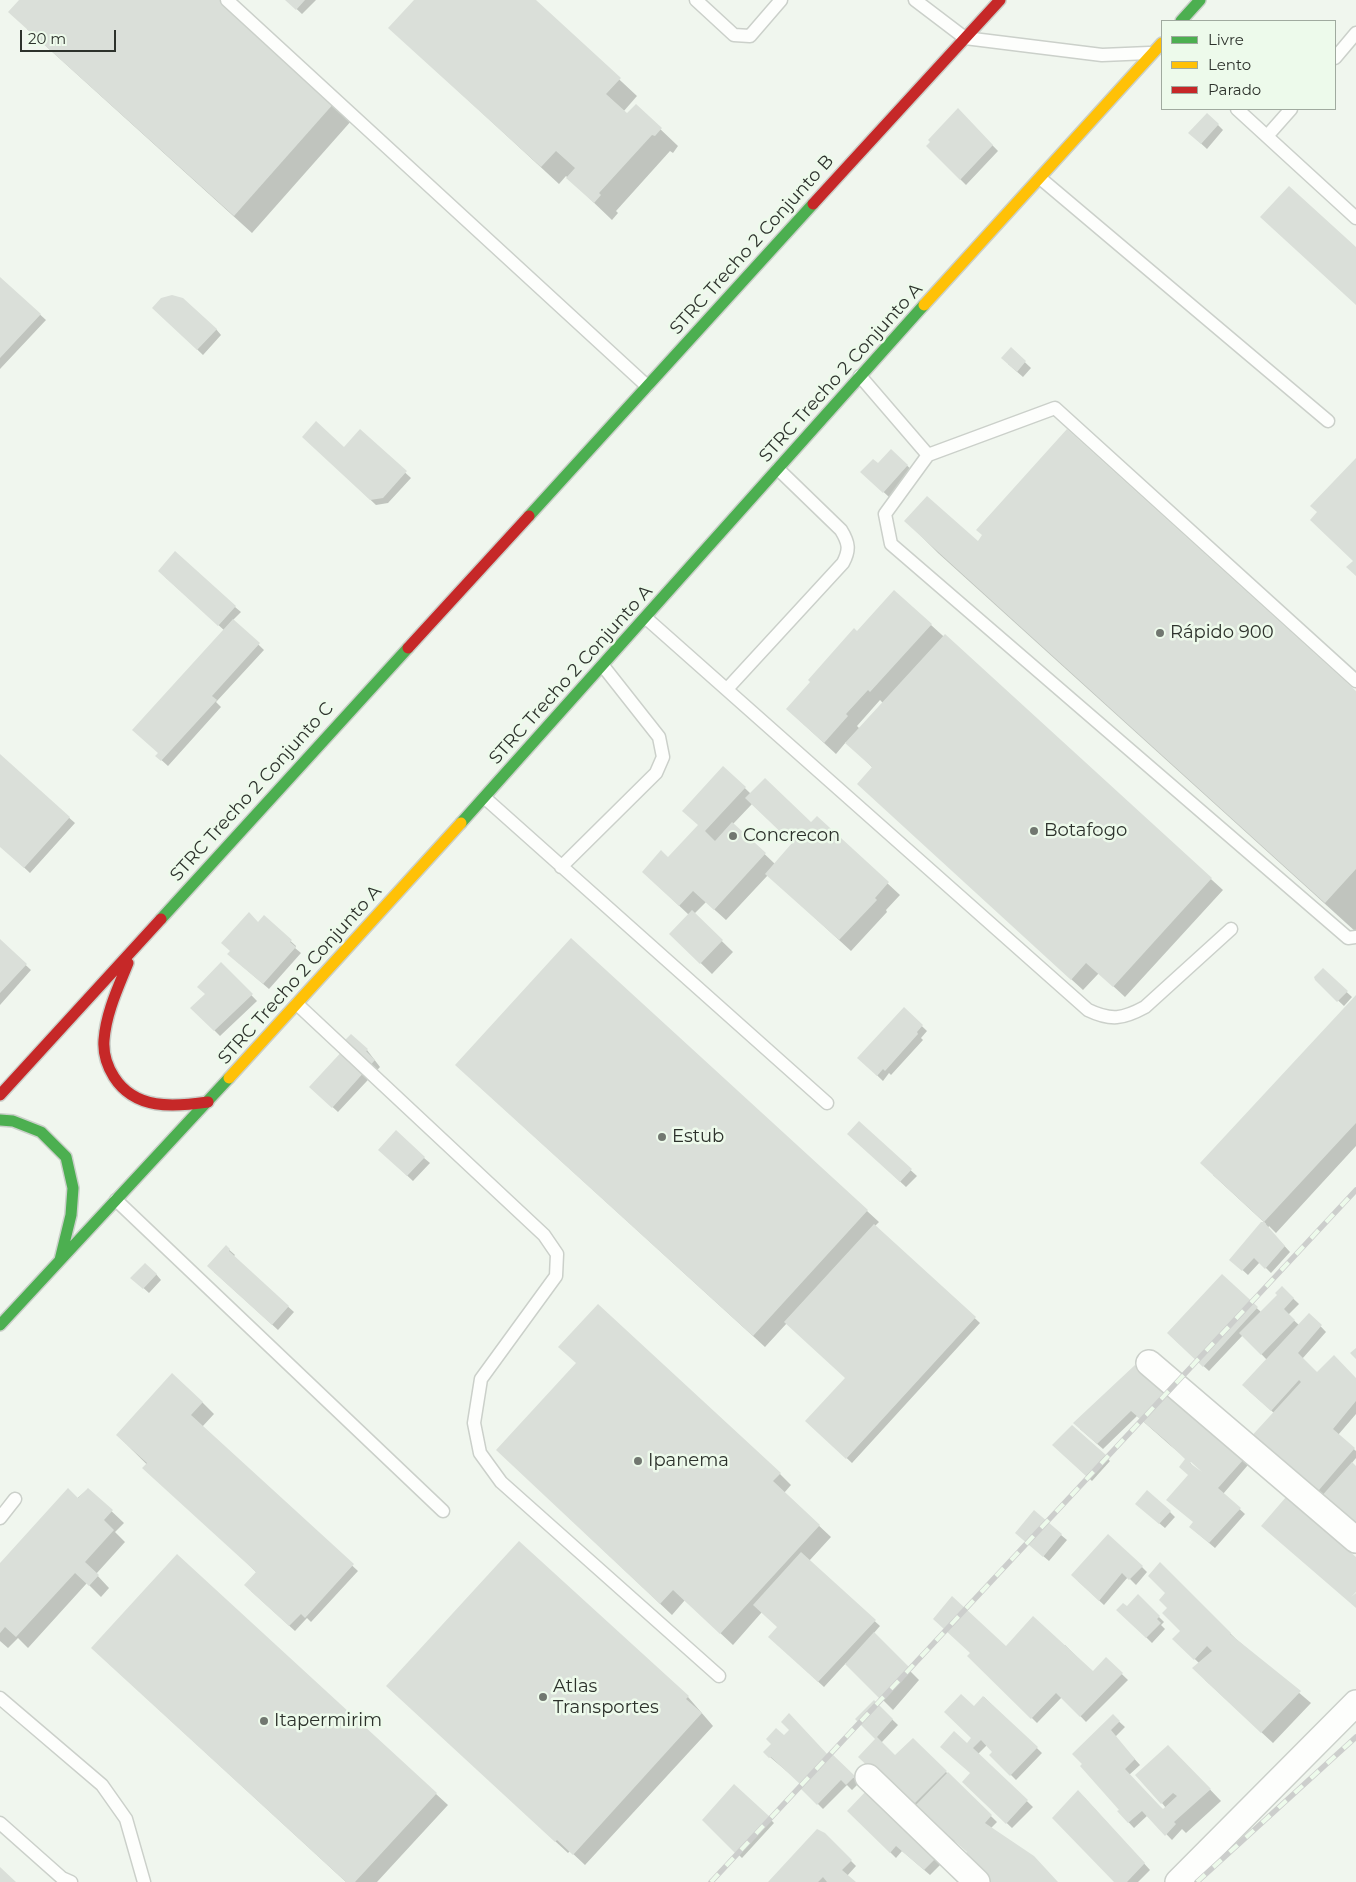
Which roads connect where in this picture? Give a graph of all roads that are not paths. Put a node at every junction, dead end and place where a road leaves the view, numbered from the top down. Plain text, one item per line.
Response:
1 (227, 0) edge
2 (696, 0) edge
3 (780, 0) edge
4 (915, 0) edge
5 (1000, 0) edge
6 (1200, 0) edge
7 (1182, 20) edge
8 (1356, 33) edge
9 (966, 38) junction
10 (1158, 55) edge
11 (1336, 57) edge
12 (1238, 110) edge
13 (1290, 110) edge
14 (1268, 135) junction
15 (1040, 178) junction
16 (1356, 218) edge
17 (860, 376) junction
18 (647, 386) junction
19 (1328, 421) dead end
20 (928, 455) junction
21 (778, 469) junction
22 (530, 514) joint
23 (646, 618) junction
24 (603, 666) junction
25 (1356, 681) edge
26 (727, 689) junction
27 (485, 798) junction
28 (561, 867) junction
29 (1231, 929) dead end
30 (1356, 937) edge
31 (133, 950) junction
32 (296, 1004) junction
33 (0, 1095) edge
34 (208, 1102) junction
35 (827, 1103) dead end
36 (0, 1120) edge
37 (116, 1200) junction
38 (60, 1262) junction
39 (0, 1325) edge
40 (1149, 1363) dead end
41 (15, 1499) dead end
42 (443, 1511) dead end
43 (0, 1518) edge
44 (1356, 1540) edge
45 (719, 1676) dead end
46 (0, 1698) edge
47 (1356, 1703) edge
48 (868, 1777) dead end
49 (0, 1823) edge
50 (71, 1882) edge
51 (144, 1882) edge
52 (977, 1882) edge
53 (1178, 1882) edge

1 - 18 lane
2 - 3 lane
4 - 9 lane
5 - 9 street, STRC Trecho 2 Conjunto B
6 - 7 street
8 - 11 lane
9 - 10 lane
9 - 18 street, STRC Trecho 2 Conjunto B
10 - 15 street, STRC Trecho 2 Conjunto A
12 - 14 lane
13 - 14 lane
14 - 16 lane
15 - 17 street, STRC Trecho 2 Conjunto A
15 - 19 lane
17 - 20 lane
17 - 21 street, STRC Trecho 2 Conjunto A
18 - 22 street, STRC Trecho 2 Conjunto B
20 - 25 lane
20 - 30 lane
21 - 23 street, STRC Trecho 2 Conjunto A
21 - 26 lane
22 - 31 street, STRC Trecho 2 Conjunto C
23 - 24 street, STRC Trecho 2 Conjunto A
23 - 26 lane
24 - 27 street, STRC Trecho 2 Conjunto A
24 - 28 lane
26 - 29 lane
27 - 28 lane
27 - 32 street, STRC Trecho 2 Conjunto A
28 - 35 lane
31 - 33 street, STRC Trecho 2 Conjunto C
31 - 34 street
32 - 34 street, STRC Trecho 2 Conjunto A
32 - 45 lane
34 - 37 street, STRC Trecho 2 Conjunto A
36 - 38 street
37 - 38 street, STRC Trecho 2 Conjunto A
37 - 42 lane
38 - 39 street, STRC Trecho 2 Conjunto A
40 - 44 street
41 - 43 lane
46 - 51 lane
47 - 53 street
48 - 52 street
49 - 50 lane

